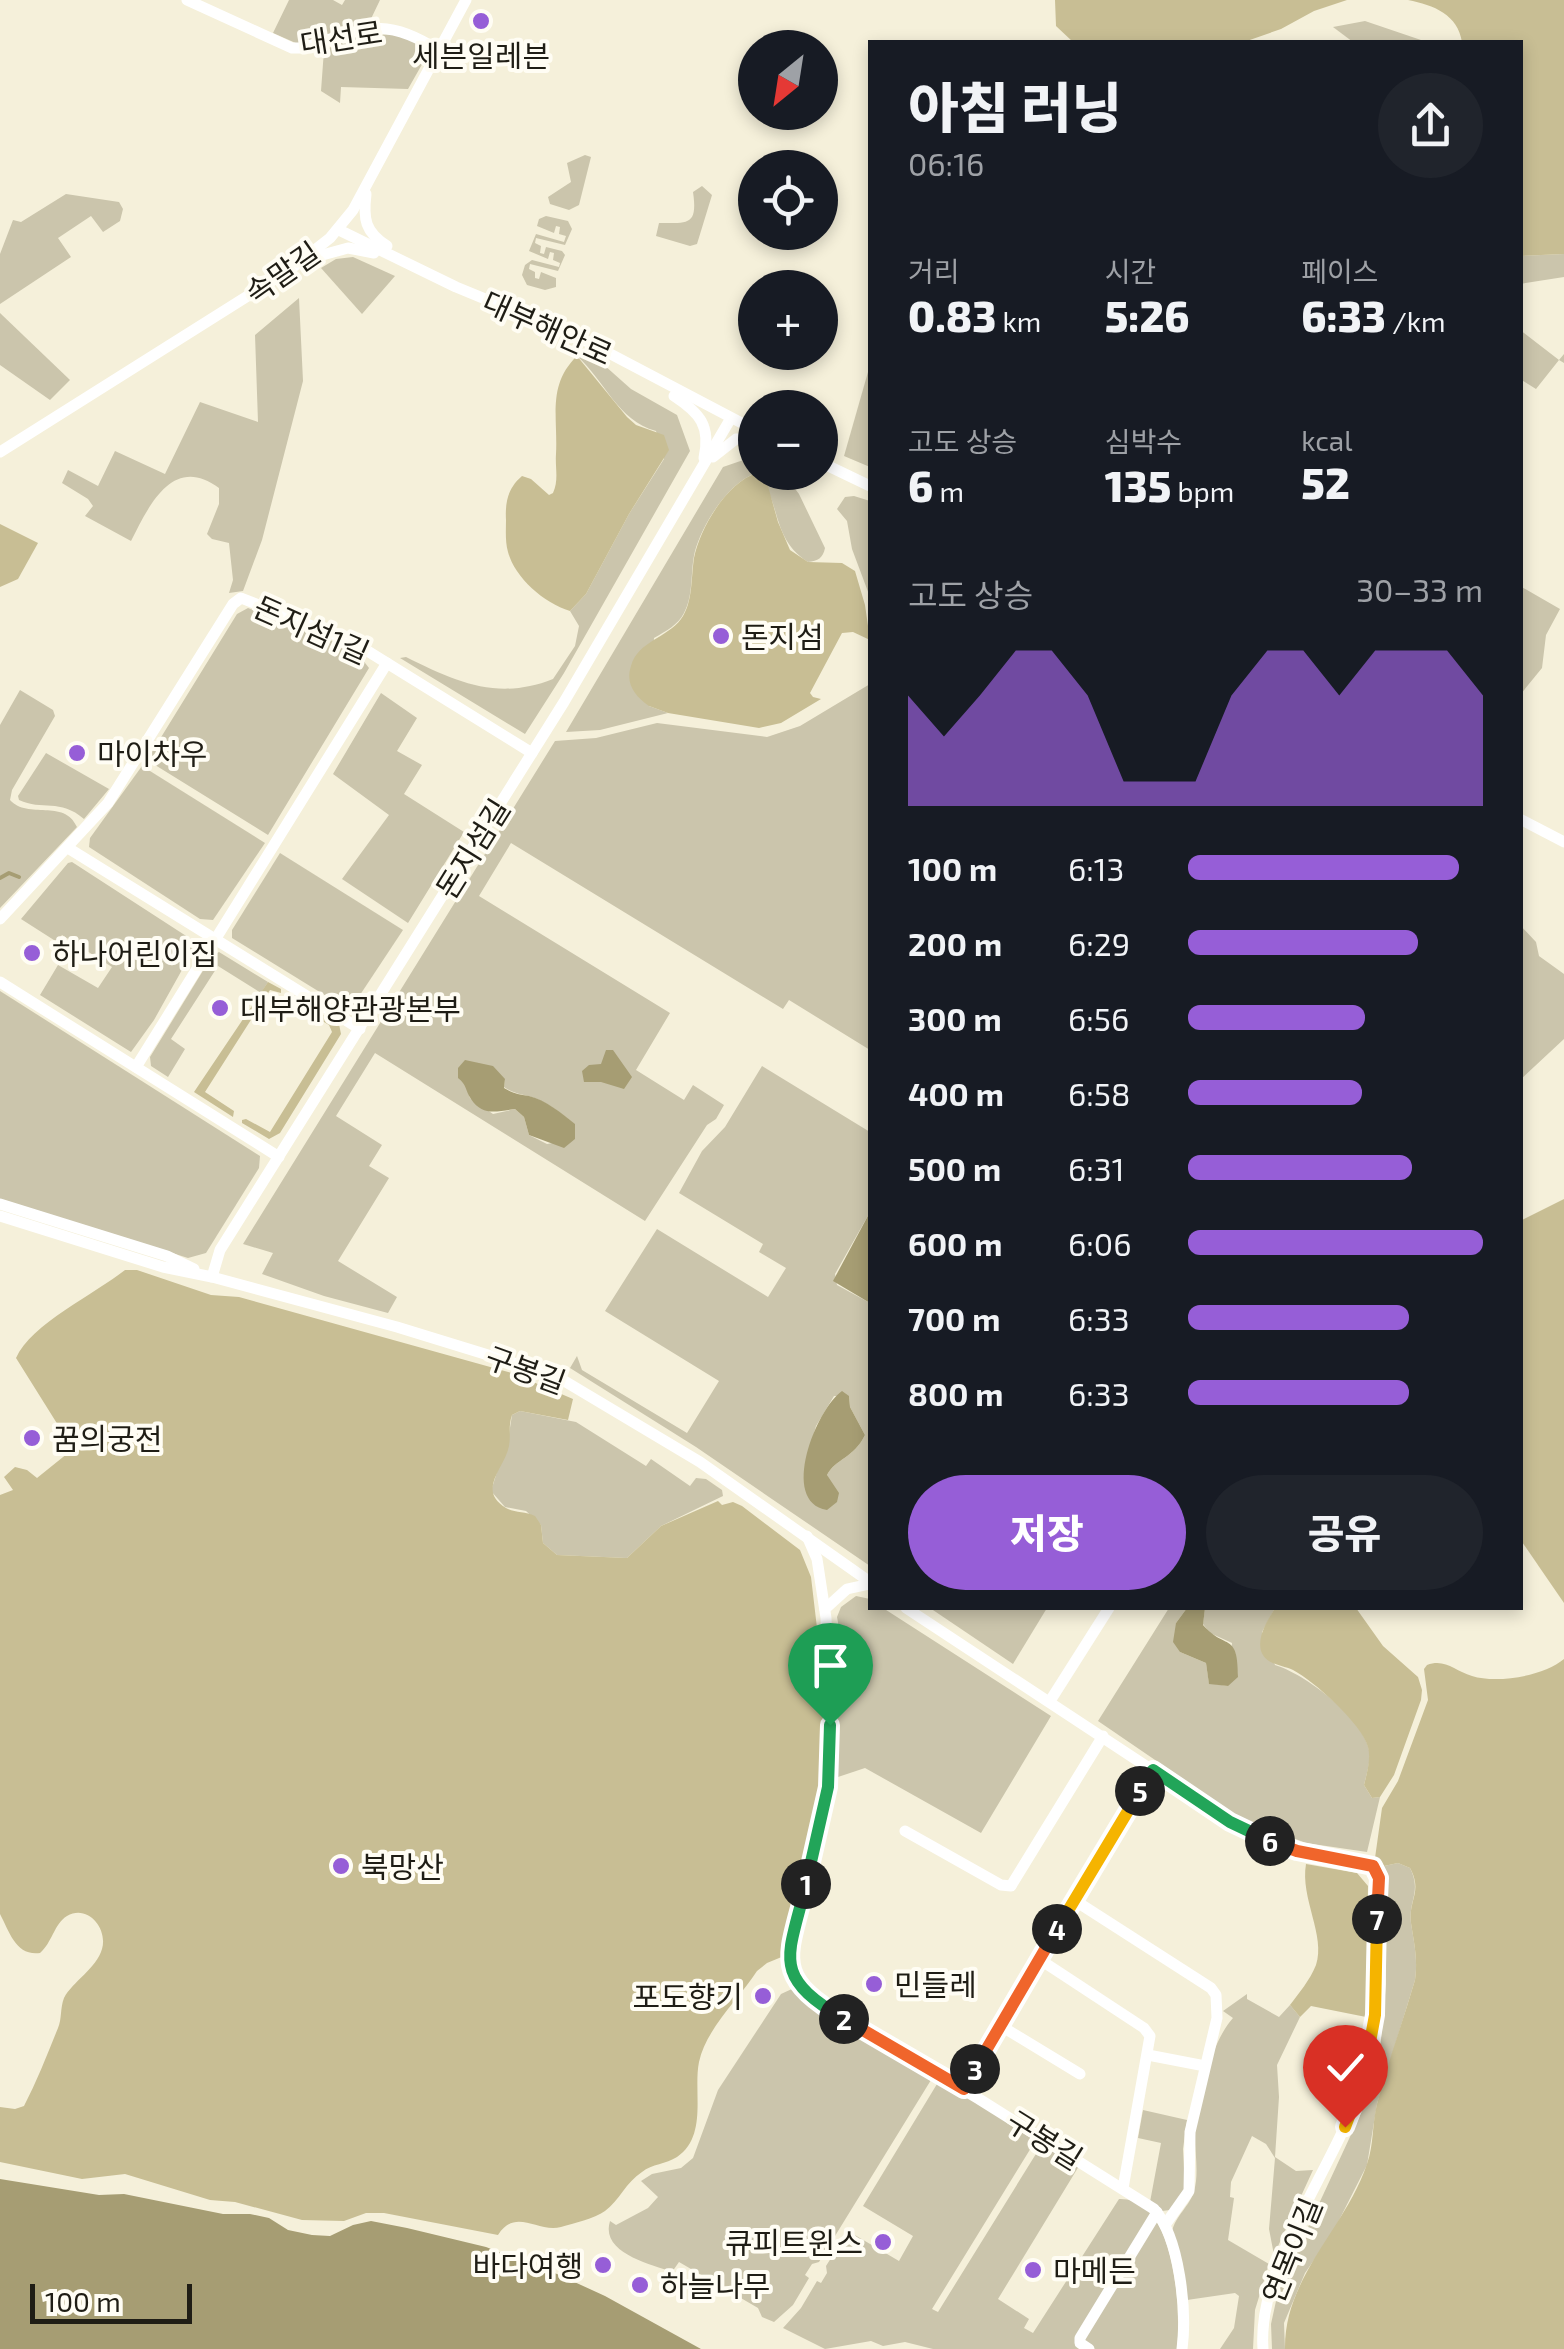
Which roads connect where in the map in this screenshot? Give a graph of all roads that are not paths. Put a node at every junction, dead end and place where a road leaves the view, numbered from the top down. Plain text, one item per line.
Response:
1 (187, 0) edge
2 (466, 0) edge
3 (439, 50) junction
4 (367, 186) junction
5 (339, 230) junction
6 (304, 260) junction
7 (436, 278) junction
8 (456, 287) junction
9 (613, 355) junction
10 (730, 418) junction
11 (738, 422) edge
12 (738, 439) edge
13 (0, 452) edge
14 (702, 466) junction
15 (838, 471) edge
16 (868, 485) edge
17 (386, 663) junction
18 (532, 753) junction
19 (1523, 820) edge
20 (1564, 842) edge
21 (68, 848) junction
22 (0, 919) edge
23 (214, 939) junction
24 (0, 982) edge
25 (360, 1028) junction
26 (136, 1066) junction
27 (280, 1156) junction
28 (0, 1204) edge
29 (0, 1216) edge
30 (212, 1276) junction
31 (807, 1536) junction
32 (868, 1582) edge
33 (868, 1584) edge
34 (825, 1610) junction
35 (909, 1610) edge
36 (1108, 1610) edge
37 (1050, 1701) junction
38 (1103, 1736) junction
39 (1153, 1770) junction
40 (905, 1832) dead end
41 (1074, 1900) junction
42 (1039, 1959) junction
43 (1000, 2026) junction
44 (1148, 2055) junction
45 (1205, 2066) junction
46 (1080, 2074) dead end
47 (964, 2089) junction
48 (1123, 2188) junction
49 (1157, 2212) junction
50 (1166, 2225) junction
51 (1088, 2349) edge
52 (1182, 2349) edge
53 (1264, 2349) edge

1 - 3 street, 대선로
2 - 3 street, 속말길
3 - 4 street, 속말길
4 - 5 street, 속말길
4 - 7 street
5 - 6 street, 속말길
5 - 7 street, 대부해안로
6 - 8 street
6 - 13 street, 속말길
7 - 8 street, 대부해안로
8 - 9 street, 대부해안로
9 - 10 street, 대부해안로
9 - 14 street
10 - 11 street, 대부해안로
10 - 14 street, 돈지섬길
12 - 14 street
14 - 18 street, 돈지섬길
15 - 16 street
17 - 18 street, 돈지섬1길
17 - 21 street, 돈지섬1길
17 - 23 street, 돈지섬1길
18 - 25 street, 돈지섬길
19 - 20 street
21 - 22 street, 돈지섬1길
21 - 23 street
23 - 25 street
23 - 26 street, 돈지섬1길
24 - 26 street
25 - 27 street, 돈지섬길
26 - 27 street
27 - 30 street, 돈지섬길
28 - 30 street, 구봉길
29 - 30 street, 구봉길
30 - 31 street, 구봉길
31 - 32 street, 구봉길
31 - 34 street, 구봉길
33 - 34 street, 구봉길
34 - 47 street, 구봉길
35 - 37 street
36 - 37 street
37 - 38 street
38 - 39 street
38 - 40 street
39 - 41 street
39 - 53 street, 연목이길
41 - 42 street
41 - 45 street
42 - 43 street
42 - 44 street
43 - 46 street
43 - 47 street
44 - 45 street
44 - 48 street
45 - 50 street
47 - 48 street, 구봉길
48 - 49 street, 구봉길
49 - 50 street, 구봉길
49 - 51 street
50 - 52 street, 구봉길

